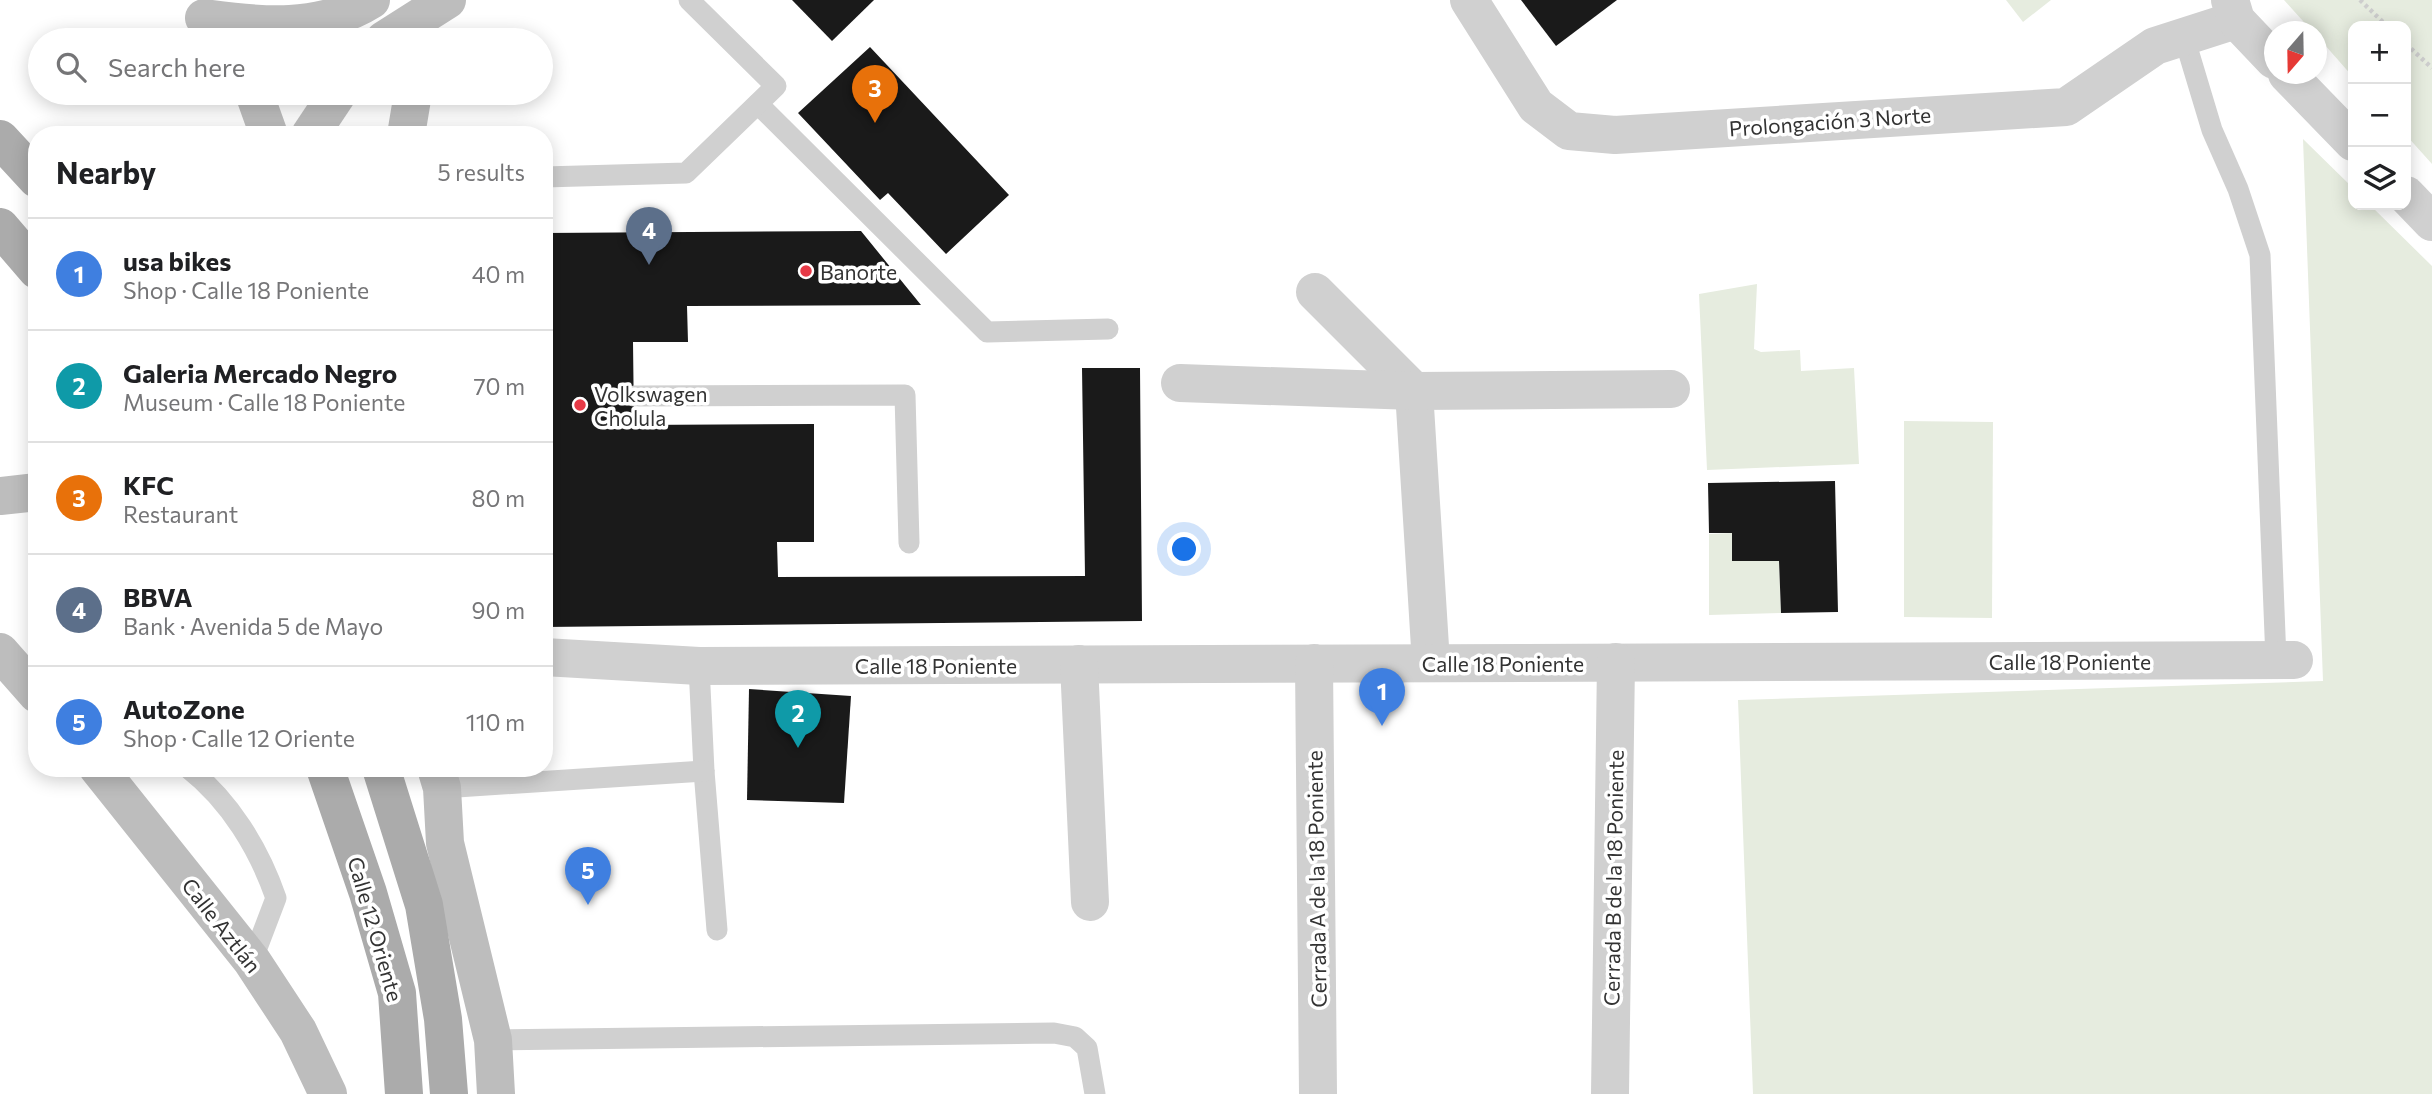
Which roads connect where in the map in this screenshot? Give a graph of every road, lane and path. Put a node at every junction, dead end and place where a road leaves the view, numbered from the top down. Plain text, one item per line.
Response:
1 (371, 0) edge
2 (1469, 0) edge
3 (2360, 0) edge
4 (445, 2) edge
5 (694, 2) edge
6 (2233, 10) edge
7 (202, 20) edge
8 (2383, 21) edge
9 (403, 28) edge
10 (435, 28) edge
11 (2183, 37) junction
12 (2264, 49) edge
13 (2411, 49) edge
14 (2432, 68) edge
15 (2297, 84) edge
16 (758, 104) junction
17 (258, 105) edge
18 (330, 105) edge
19 (411, 105) edge
20 (266, 126) edge
21 (316, 126) edge
22 (408, 126) edge
23 (2348, 137) edge
24 (0, 139) edge
25 (28, 169) edge
26 (553, 177) edge
27 (2411, 200) edge
28 (2432, 222) edge
29 (0, 227) edge
30 (28, 260) edge
31 (1315, 292) dead end
32 (1108, 329) dead end
33 (1180, 383) dead end
34 (1671, 389) dead end
35 (1414, 391) junction
36 (634, 396) dead end
37 (28, 493) edge
38 (0, 496) edge
39 (909, 543) dead end
40 (0, 652) edge
41 (553, 658) edge
42 (2285, 660) joint
43 (1616, 662) junction
44 (1314, 663) junction
45 (1431, 663) junction
46 (1079, 664) junction
47 (699, 666) junction
48 (28, 684) edge
49 (704, 771) junction
50 (553, 775) edge
51 (105, 777) edge
52 (197, 777) edge
53 (328, 777) edge
54 (384, 777) edge
55 (477, 777) edge
56 (439, 778) edge
57 (1090, 902) dead end
58 (717, 930) dead end
59 (252, 961) junction
60 (493, 1040) junction
61 (328, 1094) edge
62 (404, 1094) edge
63 (449, 1094) edge
64 (496, 1094) edge
65 (1095, 1094) edge
66 (1318, 1094) edge
67 (1610, 1094) edge

1 - 7 main road
2 - 11 street, Prolongación 3 Norte
3 - 8 path
4 - 9 main road
4 - 10 main road
5 - 16 lane
6 - 11 street, Prolongación 3 Norte
6 - 12 street
11 - 42 lane
13 - 14 path
15 - 23 street
16 - 26 lane
16 - 32 lane
17 - 20 main road
18 - 21 main road
19 - 22 main road
24 - 25 main road
27 - 28 street
29 - 30 main road
31 - 35 street
33 - 35 street
34 - 35 street
35 - 45 street
36 - 39 lane
37 - 38 main road
40 - 48 main road
41 - 47 street, Calle 18 Poniente
42 - 43 street, Calle 18 Poniente
43 - 45 street, Calle 18 Poniente
43 - 67 street, Cerrada B de la 18 Poniente
44 - 45 street, Calle 18 Poniente
44 - 46 street, Calle 18 Poniente
44 - 66 street, Cerrada A de la 18 Poniente
46 - 47 street, Calle 18 Poniente
46 - 57 street
47 - 49 lane
49 - 50 lane
49 - 58 lane
51 - 59 main road, Calle Aztlán
52 - 59 lane
53 - 62 main road, Calle 12 Oriente
54 - 63 main road, Calle 12 Oriente
55 - 56 lane
56 - 60 main road
59 - 61 main road, Calle Aztlán
60 - 64 main road
60 - 65 lane

